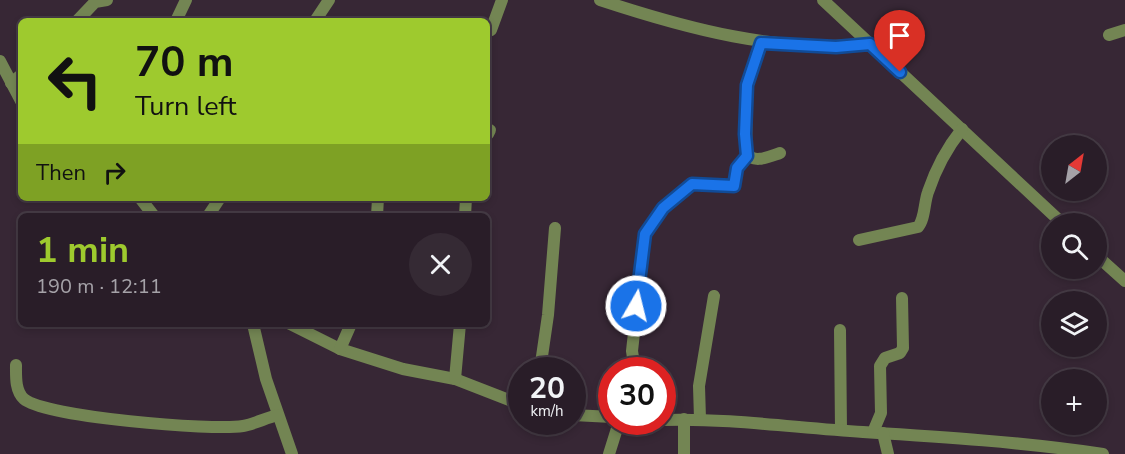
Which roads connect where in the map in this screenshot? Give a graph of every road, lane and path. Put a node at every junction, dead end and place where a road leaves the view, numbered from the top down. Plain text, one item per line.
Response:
1 (107, 0) edge
2 (186, 0) edge
3 (328, 0) edge
4 (502, 0) edge
5 (600, 0) edge
6 (823, 0) edge
7 (80, 18) edge
8 (177, 18) edge
9 (317, 18) edge
10 (491, 30) dead end
11 (1125, 30) edge
12 (1109, 35) dead end
13 (761, 43) junction
14 (870, 44) junction
15 (0, 61) edge
16 (16, 79) edge
17 (962, 129) junction
18 (780, 153) dead end
19 (747, 156) junction
20 (142, 201) edge
21 (152, 213) edge
22 (1051, 213) edge
23 (555, 228) dead end
24 (859, 240) dead end
25 (1107, 265) edge
26 (1125, 281) edge
27 (714, 296) dead end
28 (902, 298) dead end
29 (254, 327) edge
30 (296, 327) edge
31 (350, 327) edge
32 (460, 327) edge
33 (840, 330) dead end
34 (340, 350) junction
35 (542, 357) edge
36 (633, 357) edge
37 (15, 365) dead end
38 (455, 379) junction
39 (508, 400) edge
40 (278, 415) junction
41 (676, 419) edge
42 (684, 419) junction
43 (700, 419) junction
44 (841, 430) junction
45 (878, 433) junction
46 (615, 435) edge
47 (292, 454) edge
48 (609, 454) edge
49 (684, 454) edge
50 (888, 454) edge
51 (1102, 454) edge

1 - 7 street
2 - 8 street
3 - 9 street
4 - 10 street
5 - 13 street
6 - 14 street
11 - 12 street
13 - 14 street
13 - 19 street
14 - 17 street
15 - 16 street
17 - 22 street
17 - 24 street
18 - 19 street
19 - 36 street
20 - 21 street
23 - 35 street
25 - 26 street
27 - 43 street
28 - 45 street
29 - 40 street
30 - 34 street
31 - 34 street
32 - 38 street
33 - 44 street
34 - 38 street
37 - 40 street
38 - 39 street
40 - 47 street
41 - 42 street
42 - 43 street
42 - 49 street
43 - 44 street
44 - 45 street
45 - 50 street
45 - 51 street
46 - 48 street

